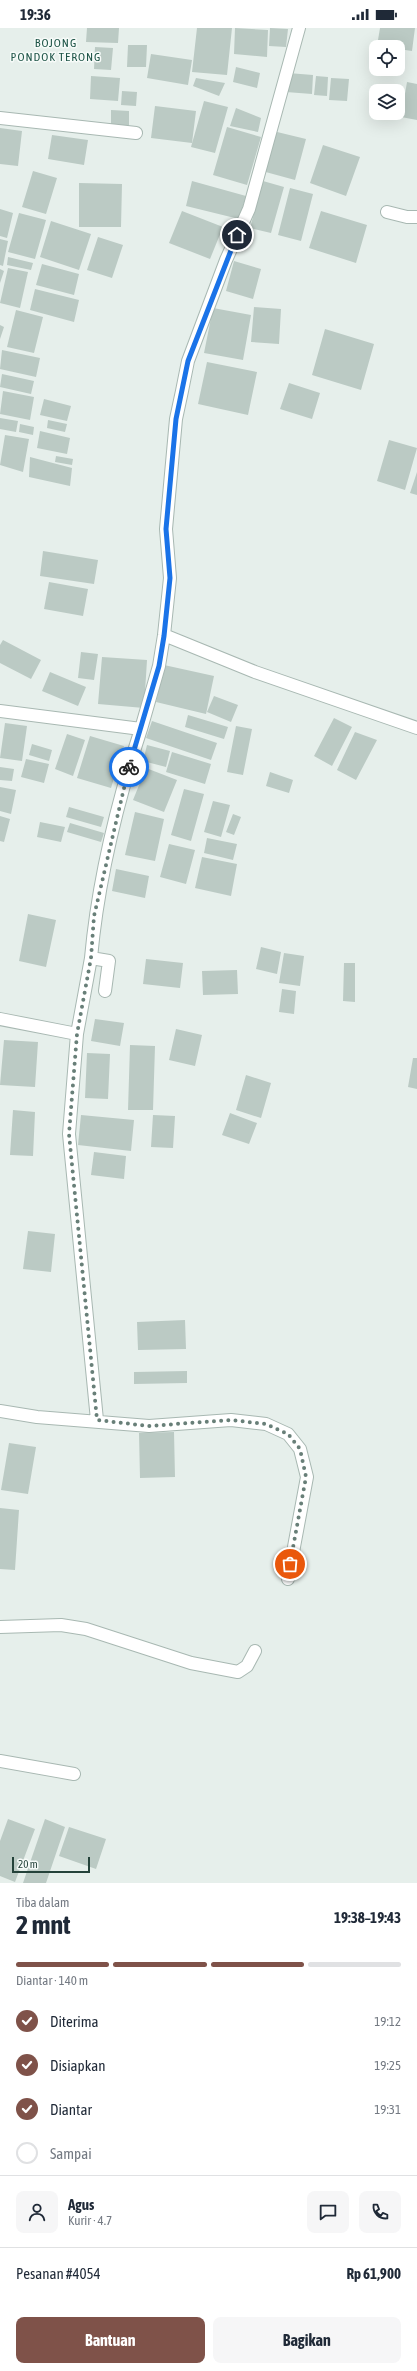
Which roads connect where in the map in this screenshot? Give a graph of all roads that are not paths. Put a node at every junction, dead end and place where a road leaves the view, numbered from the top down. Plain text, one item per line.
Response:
1 (299, 28) edge
2 (0, 118) edge
3 (136, 133) dead end
4 (387, 212) dead end
5 (417, 217) edge
6 (164, 636) junction
7 (0, 711) edge
8 (417, 728) edge
9 (141, 730) junction
10 (91, 958) junction
11 (105, 991) dead end
12 (0, 1019) edge
13 (77, 1034) junction
14 (0, 1411) edge
15 (97, 1420) junction
16 (288, 1579) dead end
17 (0, 1627) edge
18 (256, 1651) dead end
19 (0, 1760) edge
20 (74, 1774) dead end

1 - 6 street
2 - 3 street
4 - 5 street
6 - 8 street
6 - 9 street
7 - 9 street
9 - 10 street
10 - 11 street
10 - 13 street
12 - 13 street
13 - 15 street
14 - 15 street
15 - 16 street
17 - 18 street
19 - 20 street

